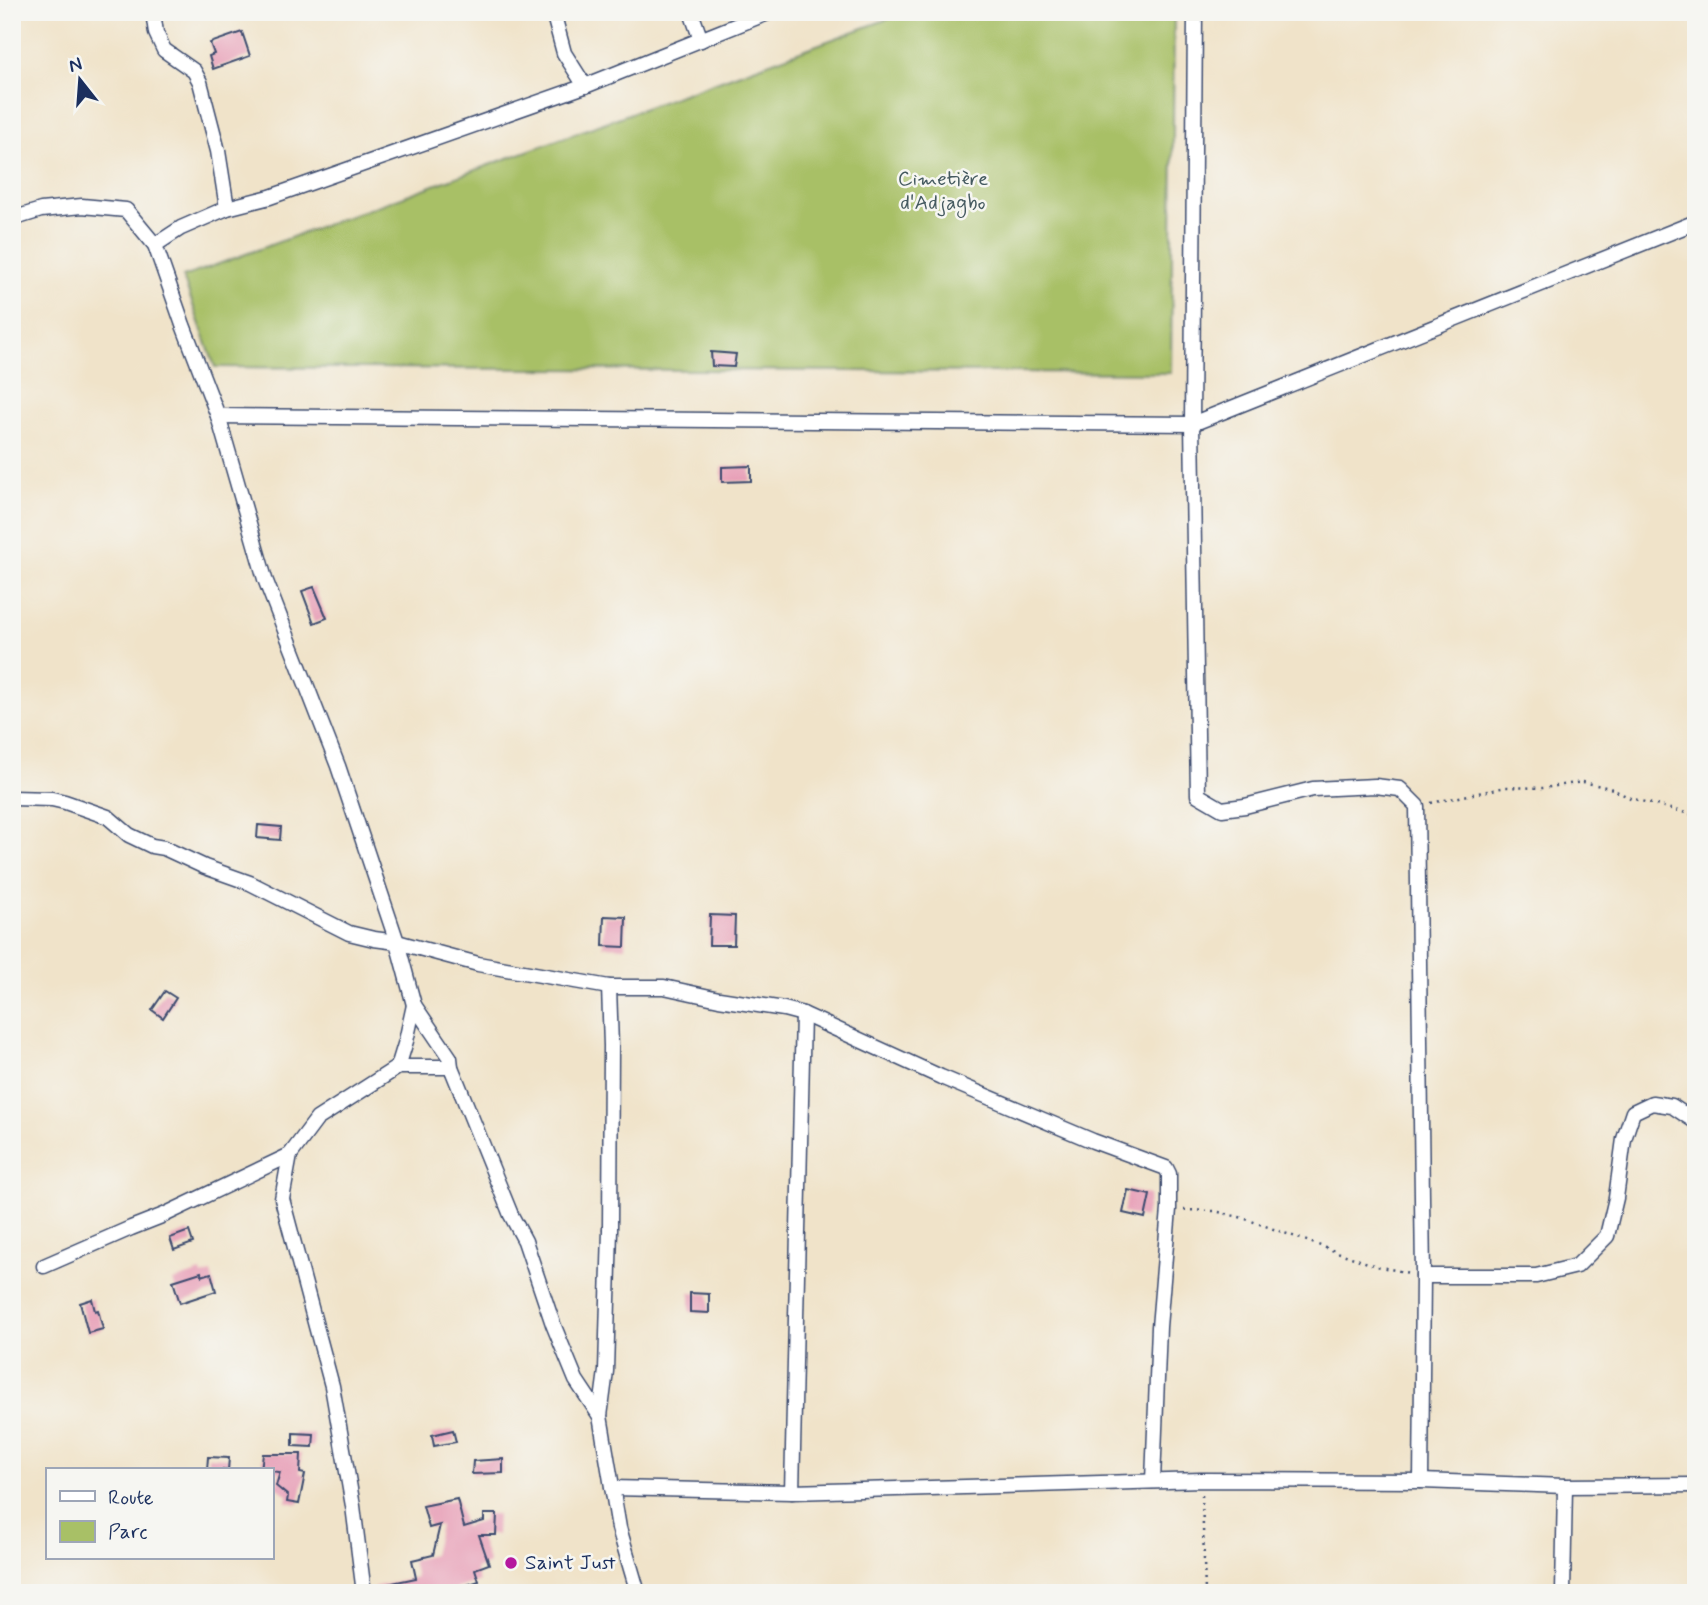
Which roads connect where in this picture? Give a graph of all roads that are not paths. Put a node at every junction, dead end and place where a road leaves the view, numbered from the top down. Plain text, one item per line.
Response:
1 (153, 12) edge
2 (554, 12) edge
3 (691, 12) edge
4 (769, 12) edge
5 (1195, 12) edge
6 (701, 40) junction
7 (585, 86) junction
8 (227, 208) junction
9 (12, 219) edge
10 (1696, 222) edge
11 (155, 246) junction
12 (218, 416) junction
13 (1192, 424) junction
14 (12, 798) edge
15 (397, 942) junction
16 (609, 987) junction
17 (414, 1005) junction
18 (803, 1014) junction
19 (398, 1067) junction
20 (451, 1067) junction
21 (1696, 1122) edge
22 (290, 1155) junction
23 (44, 1266) dead end
24 (1423, 1276) junction
25 (600, 1416) junction
26 (1153, 1481) junction
27 (1421, 1481) junction
28 (1696, 1485) edge
29 (1565, 1486) junction
30 (612, 1488) junction
31 (792, 1492) junction
32 (364, 1593) edge
33 (638, 1593) edge
34 (1563, 1593) edge

1 - 8 street
2 - 7 street
3 - 6 street
4 - 6 street
5 - 13 street
6 - 7 street
7 - 8 street
8 - 11 street
9 - 11 street
10 - 13 street
11 - 12 street
12 - 13 street
12 - 15 street
13 - 24 street
14 - 15 street
15 - 16 street
15 - 17 street
16 - 18 street
16 - 25 street
17 - 19 street
17 - 20 street
18 - 26 street
18 - 31 street
19 - 20 street
19 - 22 street
20 - 25 street
21 - 24 street
22 - 23 street
22 - 32 street
24 - 27 street
25 - 30 street
26 - 27 street
26 - 31 street
27 - 29 street
28 - 29 street
29 - 34 street
30 - 31 street
30 - 33 street

